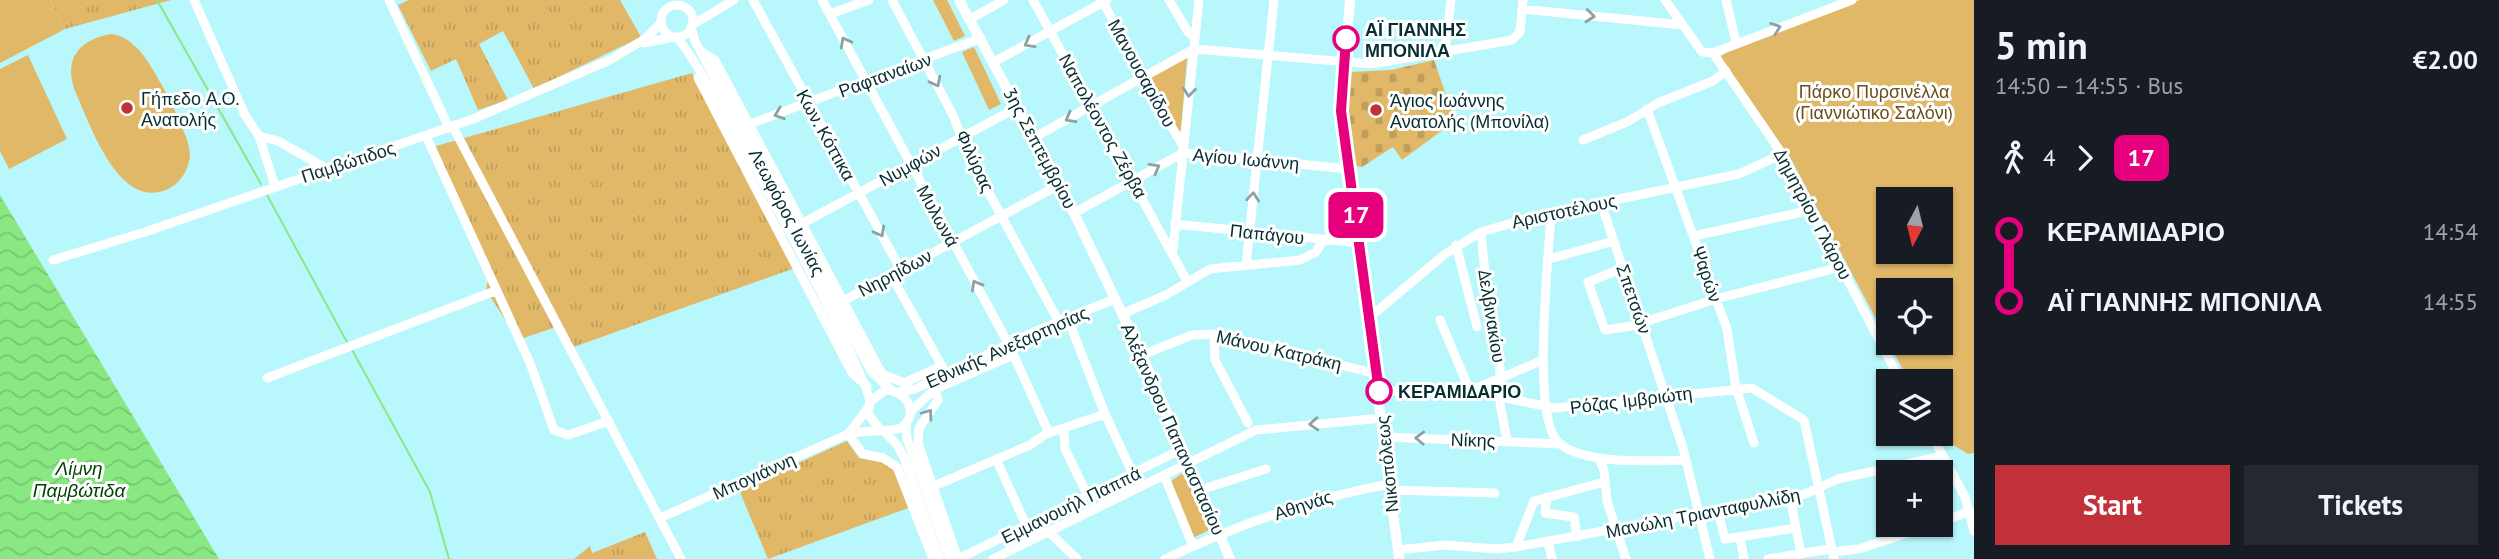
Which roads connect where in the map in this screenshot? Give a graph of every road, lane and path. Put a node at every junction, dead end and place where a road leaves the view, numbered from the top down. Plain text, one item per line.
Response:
1 (194, 0) edge
2 (388, 0) edge
3 (663, 0) edge
4 (734, 0) edge
5 (753, 0) edge
6 (822, 0) edge
7 (869, 0) edge
8 (892, 0) edge
9 (960, 0) edge
10 (1004, 0) edge
11 (1033, 0) edge
12 (1169, 0) edge
13 (1199, 0) edge
14 (1274, 0) edge
15 (1350, 0) edge
16 (1451, 0) edge
17 (1665, 0) edge
18 (1726, 0) edge
19 (1104, 1) edge
20 (1846, 1) edge
21 (1523, 4) edge
22 (682, 5) edge
23 (719, 7) junction
24 (664, 12) junction
25 (830, 14) junction
26 (970, 19) junction
27 (661, 23) junction
28 (1683, 25) junction
29 (692, 26) junction
30 (1050, 31) junction
31 (675, 37) junction
32 (981, 38) junction
33 (1195, 38) junction
34 (1736, 43) junction
35 (636, 46) junction
36 (1194, 49) junction
37 (701, 52) junction
38 (1445, 52) junction
39 (1713, 53) junction
40 (1268, 56) junction
41 (925, 61) junction
42 (994, 62) junction
43 (1343, 63) junction
44 (1727, 71) junction
45 (1143, 77) junction
46 (866, 81) junction
47 (808, 103) junction
48 (1092, 106) junction
49 (1018, 107) junction
50 (1647, 109) junction
51 (750, 124) junction
52 (451, 127) junction
53 (259, 136) junction
54 (426, 136) junction
55 (962, 137) junction
56 (1035, 138) junction
57 (1583, 140) dead end
58 (1183, 149) junction
59 (1782, 154) junction
60 (1257, 160) junction
61 (910, 164) junction
62 (1349, 169) junction
63 (329, 170) junction
64 (1133, 180) junction
65 (1059, 185) junction
66 (275, 186) junction
67 (1677, 187) junction
68 (858, 193) junction
69 (1601, 203) junction
70 (1811, 210) junction
71 (1074, 213) junction
72 (1551, 213) junction
73 (1002, 216) junction
74 (803, 223) junction
75 (1175, 224) junction
76 (1249, 232) junction
77 (1481, 232) junction
78 (1694, 236) junction
79 (1323, 240) junction
80 (1614, 241) junction
81 (952, 242) junction
82 (1360, 243) junction
83 (1456, 245) junction
84 (1173, 252) junction
85 (1549, 259) junction
86 (52, 260) dead end
87 (1246, 265) junction
88 (1840, 267) junction
89 (1623, 268) junction
90 (901, 270) junction
91 (891, 275) junction
92 (1187, 281) junction
93 (495, 291) junction
94 (1115, 299) junction
95 (1716, 299) junction
96 (843, 301) junction
97 (1122, 314) junction
98 (1370, 317) junction
99 (1063, 320) junction
100 (1440, 320) dead end
101 (1642, 323) junction
102 (1477, 327) dead end
103 (1214, 334) junction
104 (1009, 345) junction
105 (1013, 355) junction
106 (1142, 355) junction
107 (1543, 360) junction
108 (1894, 369) edge
109 (943, 370) junction
110 (1377, 373) junction
111 (267, 378) dead end
112 (1501, 378) junction
113 (1736, 388) junction
114 (935, 390) junction
115 (895, 391) junction
116 (1379, 391) junction
117 (1470, 391) junction
118 (1667, 396) junction
119 (1499, 398) junction
120 (869, 405) junction
121 (1547, 408) junction
122 (910, 412) junction
123 (1105, 414) junction
124 (1382, 418) junction
125 (609, 421) junction
126 (906, 423) junction
127 (1248, 423) dead end
128 (881, 430) junction
129 (1064, 430) junction
130 (1049, 433) junction
131 (848, 434) junction
132 (1384, 437) junction
133 (1507, 441) junction
134 (1754, 443) dead end
135 (1561, 444) junction
136 (1938, 446) edge
137 (1182, 449) junction
138 (1943, 456) junction
139 (1600, 458) junction
140 (996, 459) junction
141 (1684, 460) junction
142 (1189, 463) junction
143 (1266, 470) dead end
144 (1133, 474) junction
145 (1164, 475) junction
146 (1604, 482) junction
147 (934, 486) junction
148 (1390, 487) junction
149 (1818, 489) junction
150 (1200, 491) junction
151 (1495, 493) dead end
152 (1088, 496) junction
153 (1547, 497) junction
154 (1790, 497) junction
155 (1718, 511) junction
156 (1970, 511) junction
157 (1698, 514) junction
158 (1953, 517) edge
159 (660, 518) junction
160 (1027, 527) junction
161 (1796, 528) junction
162 (1616, 529) junction
163 (1974, 531) edge
164 (1049, 533) junction
165 (1219, 534) junction
166 (1577, 537) junction
167 (1740, 537) junction
168 (1896, 537) edge
169 (1548, 541) junction
170 (1193, 546) junction
171 (1516, 547) junction
172 (1832, 553) edge
173 (1398, 554) edge
174 (1501, 554) edge
175 (1801, 554) junction
176 (681, 559) edge
177 (933, 559) edge
178 (940, 559) edge
179 (950, 559) edge
180 (958, 559) edge
181 (993, 559) edge
182 (1077, 559) edge
183 (1165, 559) edge
184 (1230, 559) edge
185 (1552, 559) edge
186 (1626, 559) edge
187 (1710, 559) edge
188 (1744, 559) edge
189 (1768, 559) edge

1 - 53 street
2 - 52 street
3 - 24 street
4 - 23 street
5 - 47 street, Κων. Κόττικα
6 - 25 street, Μυλωνά
7 - 25 street
8 - 41 street, Φιλύρας
9 - 26 main road, 3ης Σεπτεμβρίου
10 - 26 street
11 - 30 street, Ναπολέοντος Ζέρβα
12 - 33 street
13 - 33 street
14 - 40 street
15 - 43 main road, Νικοπόλεως
16 - 38 street
17 - 28 street, Δημητρίου Γλάρου
18 - 34 street
19 - 30 street
19 - 45 street, Μανουσαρίδου
34 -> 20 street
21 -> 28 street
21 - 38 street
22 - 23 street
22 - 24 street
22 - 29 street
23 - 29 street
24 - 27 street
46 -> 25 street, Μυλωνά
26 - 32 main road, 3ης Σεπτεμβρίου
27 - 31 street
27 - 35 street, Παμβώτιδος
28 - 39 street, Δημητρίου Γλάρου
29 - 31 street
29 - 37 street, Λεωφόρος Ιωνίας
30 -> 42 street
30 - 48 street, Ναπολέοντος Ζέρβα
31 - 35 street, Παμβώτιδος
31 - 120 street, Λεωφόρος Ιωνίας
32 - 41 street, Ραφταναίων
32 - 42 main road, 3ης Σεπτεμβρίου
33 - 36 street
34 - 39 street
35 - 52 street, Παμβώτιδος
36 - 40 street
36 - 45 street
36 -> 58 street
37 - 51 street
37 - 115 street, Λεωφόρος Ιωνίας
38 - 43 street
39 - 44 street, Δημητρίου Γλάρου
40 - 43 street
40 - 60 street
41 - 46 street, Ραφταναίων
41 -> 55 street, Φιλύρας
42 - 49 main road, 3ης Σεπτεμβρίου
43 - 62 main road, Νικοπόλεως
44 - 50 street
44 - 59 street, Δημητρίου Γλάρου
45 - 48 street
45 - 58 street, Μανουσαρίδου
46 - 47 street, Ραφταναίων
46 - 61 street, Μυλωνά
47 -> 51 street, Ραφταναίων
47 - 68 street, Κων. Κόττικα
48 -> 56 street
48 - 64 street, Ναπολέοντος Ζέρβα
49 - 55 street, Νυμφών
49 - 56 main road, 3ης Σεπτεμβρίου
50 - 57 street
50 - 67 street, Ψαρών
51 - 74 street
52 - 54 street, Παμβώτιδος
52 - 125 street
53 - 63 street
53 - 66 street
54 - 63 street, Παμβώτιδος
54 - 93 street
55 - 61 street, Νυμφών
55 - 73 street, Φιλύρας
56 - 65 main road, 3ης Σεπτεμβρίου
58 - 60 street, Αγίου Ιωάννη
64 -> 58 street, Αγίου Ιωάννη
58 - 75 street
59 - 67 street, Αριστοτέλους
59 - 70 street, Δημητρίου Γλάρου
60 - 62 street, Αγίου Ιωάννη
76 -> 60 street
61 - 68 street, Νυμφών
61 - 81 street, Μυλωνά
62 - 82 main road, Νικοπόλεως
63 - 66 street, Παμβώτιδος
64 - 71 street, Αγίου Ιωάννη
64 - 84 street, Ναπολέοντος Ζέρβα
65 - 71 main road, 3ης Σεπτεμβρίου
65 - 73 street, Νηρηίδων
66 - 86 street, Παμβώτιδος
67 - 69 street, Αριστοτέλους
67 - 78 street, Ψαρών
68 - 74 street, Νυμφών
68 -> 90 street, Κων. Κόττικα
69 - 72 street, Αριστοτέλους
69 - 80 street, Σπετσών
70 - 78 street
70 - 88 street, Δημητρίου Γλάρου
71 - 94 main road, 3ης Σεπτεμβρίου
72 - 77 street, Αριστοτέλους
72 - 85 street
73 - 81 street, Νηρηίδων
73 - 99 street, Φιλύρας
74 - 96 street
75 - 76 street, Παπάγου
75 - 84 street
76 - 79 street, Παπάγου
76 - 87 street
77 - 83 street, Αριστοτέλους
77 - 112 street, Δελβινακίου
78 - 95 street, Ψαρών
79 - 82 street, Παπάγου
79 - 87 street
80 - 85 street
80 - 89 street, Σπετσών
81 - 90 street, Νηρηίδων
104 -> 81 street, Μυλωνά
82 - 98 main road, Νικοπόλεως
83 - 98 street, Αριστοτέλους
83 - 102 street
84 - 92 street, Ναπολέοντος Ζέρβα
85 - 107 street
87 - 92 street
88 - 95 street
88 - 108 street, Δημητρίου Γλάρου
89 - 101 street, Σπετσών
89 - 101 street
90 - 91 street, Νηρηίδων
91 - 96 street, Νηρηίδων
91 - 109 street
92 - 97 street
93 - 111 street
93 - 125 street
94 - 97 main road, Αλέξανδρου Παπαναστασίου
94 - 99 street, Εθνικής Ανεξαρτησίας
95 - 101 street
95 - 113 street, Ψαρών
96 - 109 street
97 - 106 main road, Αλέξανδρου Παπαναστασίου
98 - 110 main road, Νικοπόλεως
99 - 104 street, Εθνικής Ανεξαρτησίας
99 - 123 street, Φιλύρας
100 - 117 street
101 - 118 street, Σπετσών
103 - 106 street, Μάνου Κατράκη
103 - 110 street, Μάνου Κατράκη
103 - 127 street
104 - 105 street, Μυλωνά
104 - 109 street, Εθνικής Ανεξαρτησίας
105 - 114 street, Εθνικής Ανεξαρτησίας
105 - 130 street, Μυλωνά
106 - 137 main road, Αλέξανδρου Παπαναστασίου
107 - 112 street
107 - 121 street
109 - 115 street, Εθνικής Ανεξαρτησίας
110 - 116 main road, Νικοπόλεως
112 - 117 street
112 - 119 street, Δελβινακίου
113 - 118 street, Ρόζας Ιμβριώτη
113 - 134 street, Ψαρών
113 - 149 street, Ρόζας Ιμβριώτη
114 - 122 street, Εθνικής Ανεξαρτησίας
147 -> 114 street
115 - 120 street
115 - 122 street, Λεωφόρος Ιωνίας
116 - 117 street, Ρόζας Ιμβριώτη
116 - 124 main road, Νικοπόλεως
117 - 119 street, Ρόζας Ιμβριώτη
118 - 121 street, Ρόζας Ιμβριώτη
118 - 141 street, Σπετσών
119 - 121 street, Ρόζας Ιμβριώτη
119 - 133 street, Δελβινακίου
120 - 128 street, Λεωφόρος Ιωνίας
120 - 131 street, Μπογιάννη
121 - 135 street
122 - 126 street
123 - 129 street
123 - 144 street, Φιλύρας
124 - 132 main road, Νικοπόλεως
124 -> 142 street, Εμμανουήλ Παππά
125 - 159 street
126 - 128 street
126 - 179 street
128 - 131 street, Μπογιάννη
128 - 178 street, Λεωφόρος Ιωνίας
129 - 130 street
129 - 152 street
130 - 140 street
131 - 159 street, Μπογιάννη
131 - 177 street
133 -> 132 street, Νίκης
132 - 148 main road, Νικοπόλεως
133 - 135 street, Νίκης
135 - 139 street, Νίκης
136 - 138 street
137 - 142 main road, Αλέξανδρου Παπαναστασίου
137 - 144 street, Εμμανουήλ Παππά
138 - 149 street, Μανώλη Τριανταφυλλίδη
138 - 156 street
139 - 141 street, Νίκης
139 - 146 street
140 - 147 street
140 - 160 street
141 - 157 street, Σπετσών
142 - 145 street, Εμμανουήλ Παππά
142 - 150 main road, Αλέξανδρου Παπαναστασίου
143 - 150 street
144 - 152 street, Εμμανουήλ Παππά
145 - 164 street, Εμμανουήλ Παππά
145 - 170 street
146 - 153 street
146 - 162 street
147 - 180 street
148 - 151 street, Αθηνάς
148 - 165 street, Αθηνάς
148 - 173 main road, Νικοπόλεως
149 - 154 street, Μανώλη Τριανταφυλλίδη
149 - 172 street, Ρόζας Ιμβριώτη
150 - 165 main road, Αλέξανδρου Παπαναστασίου
152 - 160 street, Εμμανουήλ Παππά
153 - 166 street
153 - 171 street
154 - 155 street, Μανώλη Τριανταφυλλίδη
154 - 161 street
155 - 157 street, Μανώλη Τριανταφυλλίδη
155 - 167 street
156 - 158 street
156 - 163 street
157 - 162 street, Μανώλη Τριανταφυλλίδη
157 - 187 street, Σπετσών
159 - 176 street
160 - 164 street
160 - 180 street, Εμμανουήλ Παππά
161 - 167 street
161 - 175 street
162 - 166 street, Μανώλη Τριανταφυλλίδη
162 - 186 street
164 - 181 street, Εμμανουήλ Παππά
164 - 182 street
165 - 170 street, Αθηνάς
165 - 184 main road, Αλέξανδρου Παπαναστασίου
166 - 169 street, Μανώλη Τριανταφυλλίδη
167 - 188 street
168 - 172 street
169 - 171 street, Μανώλη Τριανταφυλλίδη
169 - 185 street
170 - 183 street, Αθηνάς
171 - 174 street, Μανώλη Τριανταφυλλίδη
172 - 175 street
173 - 174 street, Μανώλη Τριανταφυλλίδη
175 - 189 street

